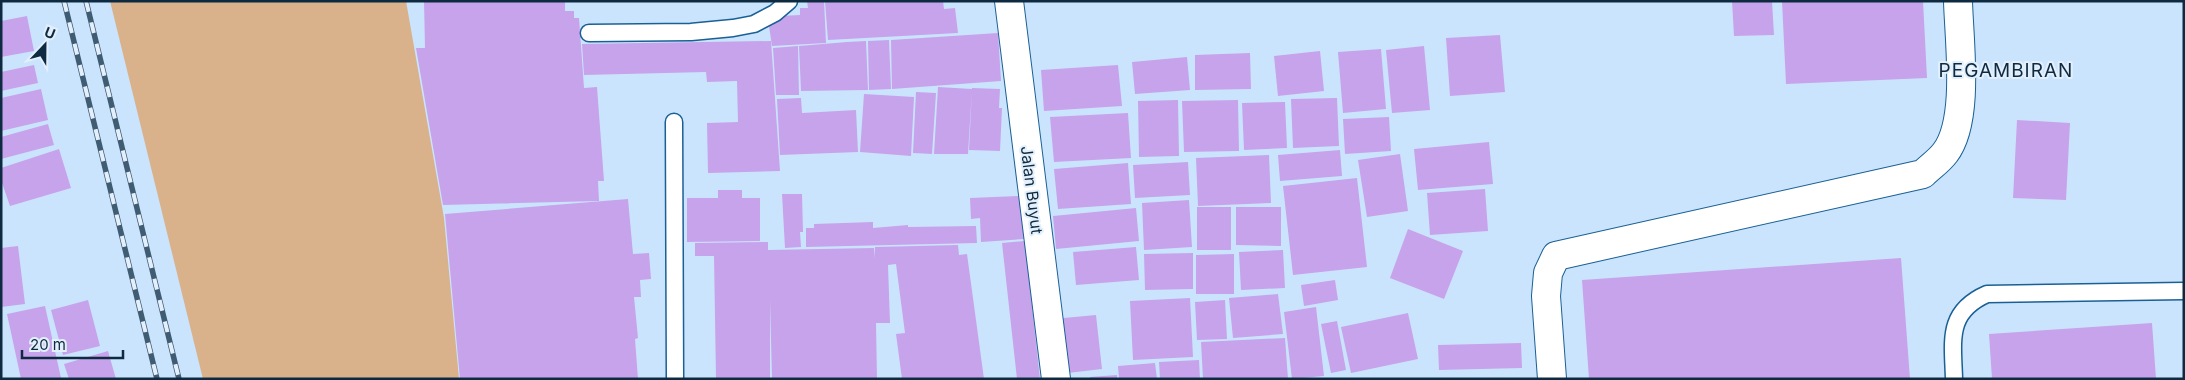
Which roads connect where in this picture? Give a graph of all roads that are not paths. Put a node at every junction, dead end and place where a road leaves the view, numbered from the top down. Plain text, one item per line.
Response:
1 (789, 1) edge
2 (1009, 1) edge
3 (1958, 1) edge
4 (590, 33) dead end
5 (674, 122) dead end
6 (2184, 291) edge
7 (675, 379) edge
8 (1056, 379) edge
9 (1552, 379) edge
10 (1954, 379) edge

1 - 4 lane
2 - 8 street, Jalan Buyut
3 - 9 street
5 - 7 lane
6 - 10 lane

